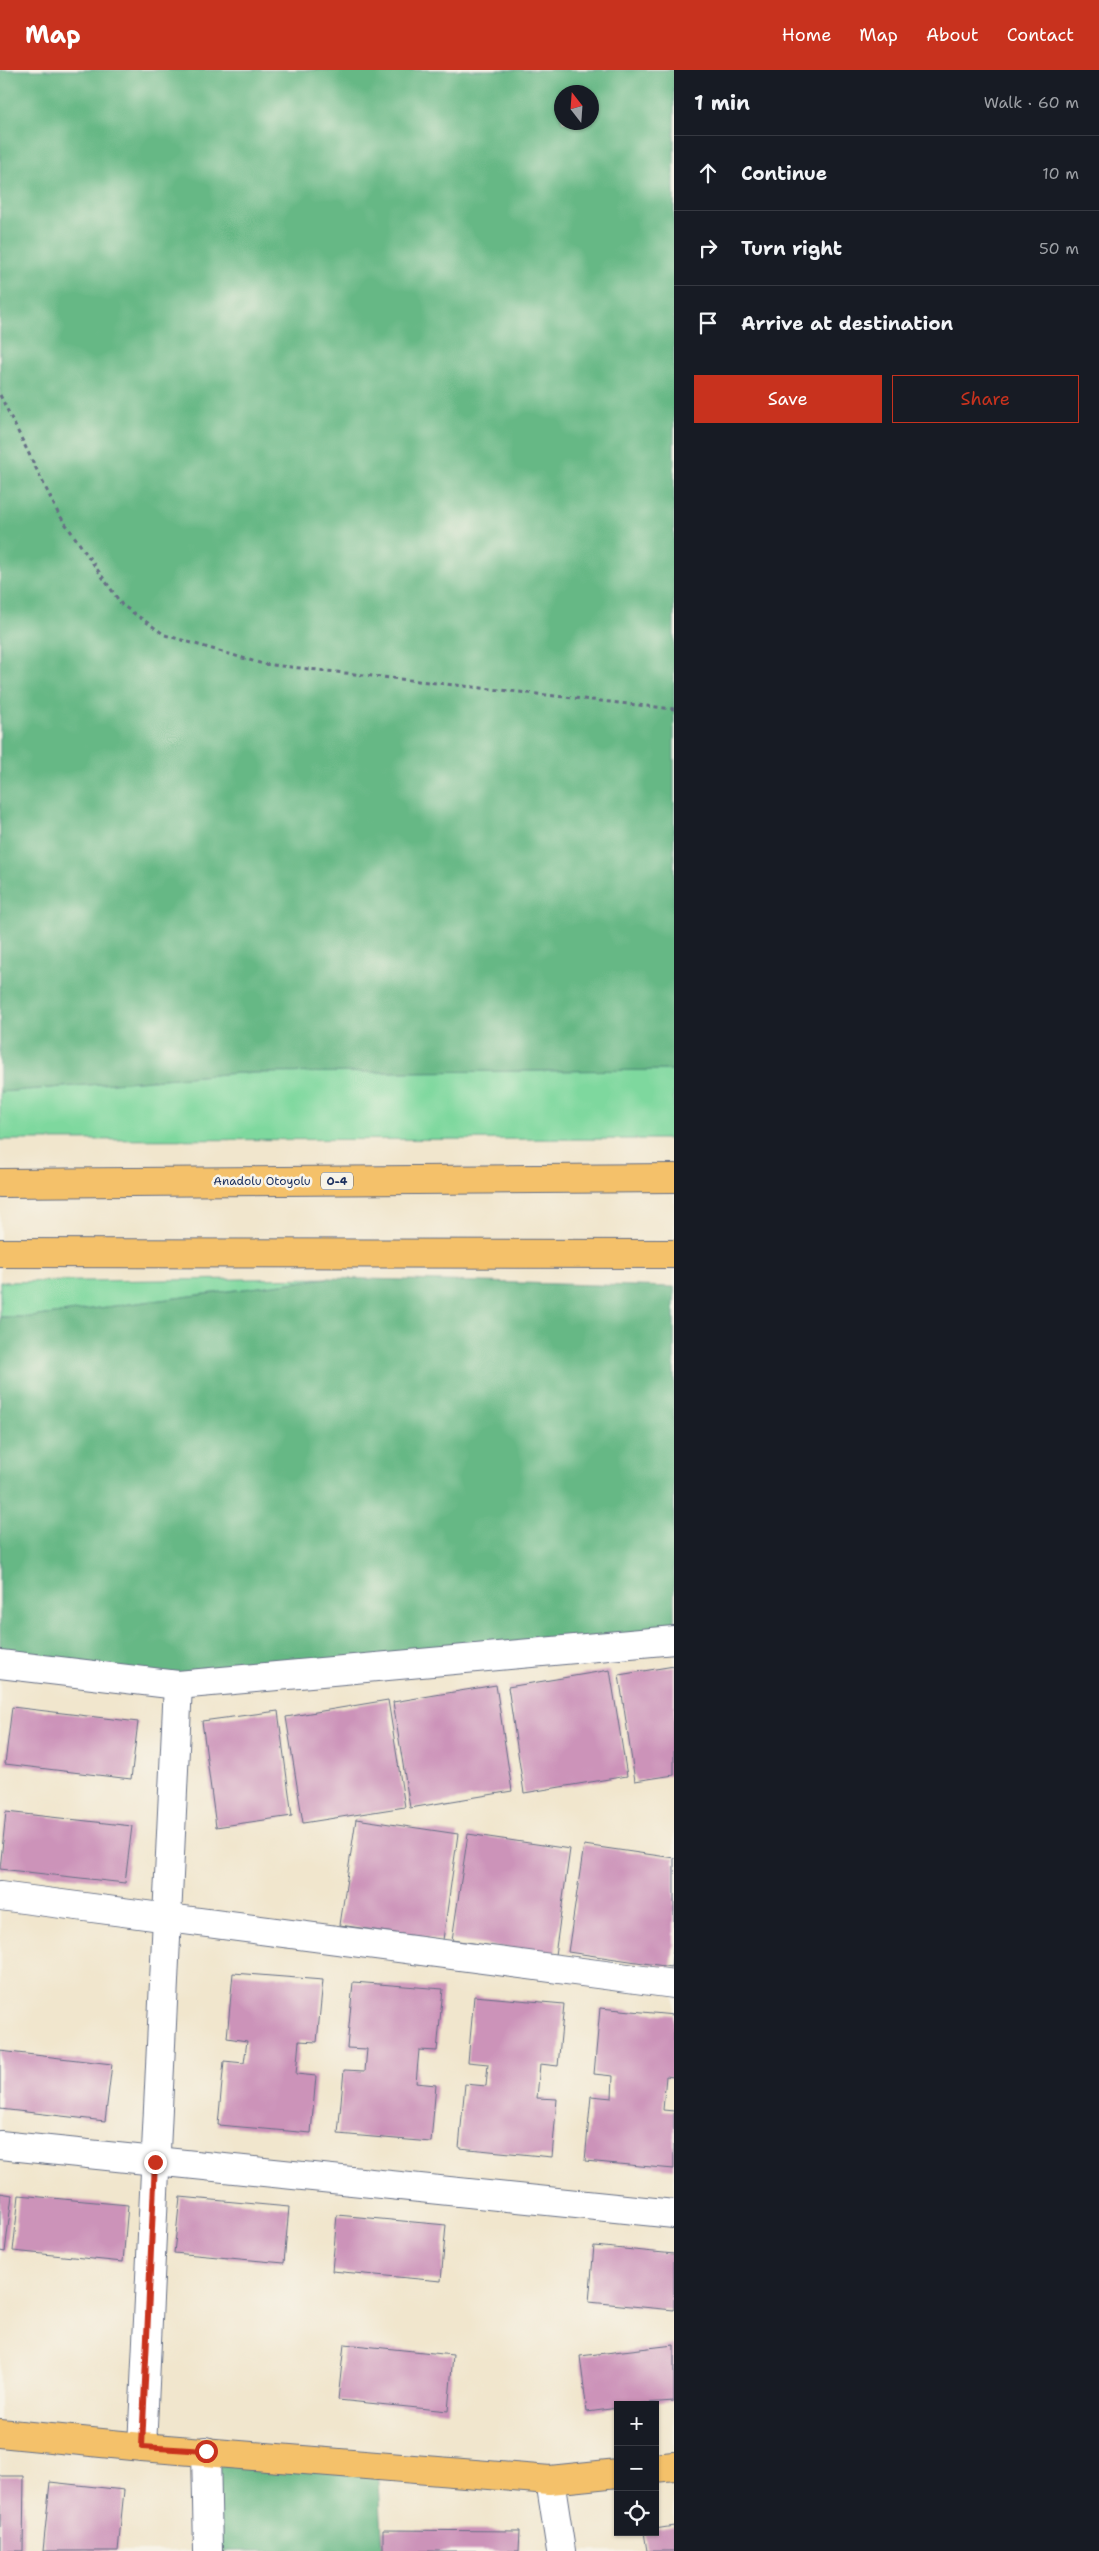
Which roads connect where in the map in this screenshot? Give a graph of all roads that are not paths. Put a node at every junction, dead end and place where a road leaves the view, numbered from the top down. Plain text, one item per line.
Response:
1 (674, 1178) edge
2 (0, 1183) edge
3 (0, 1254) edge
4 (674, 1254) edge
5 (674, 1640) edge
6 (0, 1664) edge
7 (178, 1685) junction
8 (0, 1896) edge
9 (166, 1916) junction
10 (674, 1984) edge
11 (0, 2145) edge
12 (155, 2162) junction
13 (674, 2214) edge
14 (0, 2433) edge
15 (142, 2447) junction
16 (206, 2451) junction
17 (674, 2466) edge
18 (659, 2468) edge
19 (614, 2473) edge
20 (550, 2480) junction
21 (208, 2551) edge
22 (561, 2551) edge

1 - 2 main road, Anadolu Otoyolu / O-4
3 - 4 main road
5 - 7 street
6 - 7 street
7 - 9 street
8 - 9 street
9 - 10 street
9 - 12 street
11 - 12 street
12 - 13 street
12 - 15 street
14 - 15 main road
15 - 16 main road
16 - 20 main road
16 - 21 street
17 - 18 main road
19 - 20 main road
20 - 22 street

